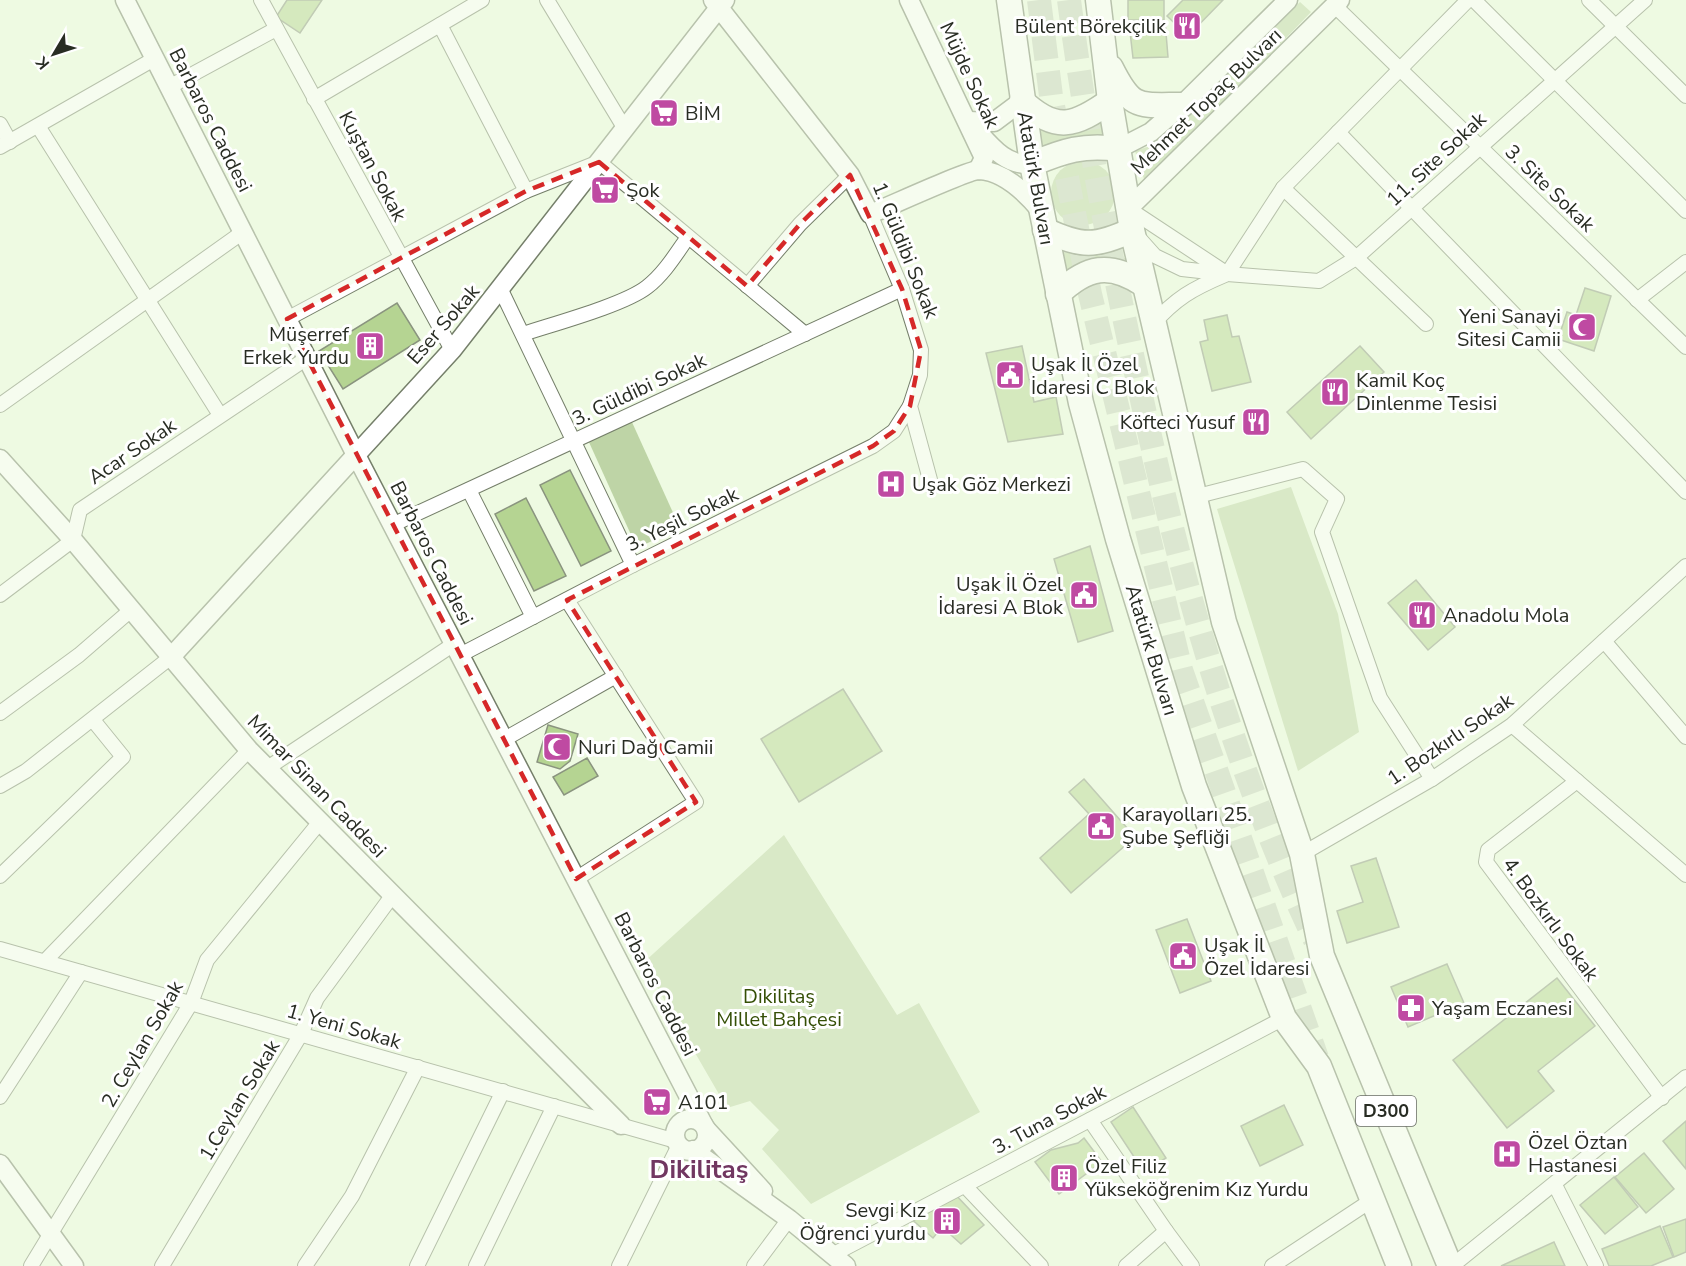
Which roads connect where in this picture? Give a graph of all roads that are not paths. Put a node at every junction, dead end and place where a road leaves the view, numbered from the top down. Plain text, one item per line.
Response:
1 (125, 0) edge
2 (261, 0) edge
3 (482, 0) edge
4 (547, 0) edge
5 (909, 0) edge
6 (1009, 0) edge
7 (1098, 0) edge
8 (1288, 0) edge
9 (1468, 0) edge
10 (1474, 0) edge
11 (1589, 0) edge
12 (1646, 0) edge
13 (1335, 2) edge
14 (718, 3) edge
15 (440, 25) junction
16 (1615, 26) junction
17 (276, 29) junction
18 (1104, 52) junction
19 (154, 59) junction
20 (1400, 69) junction
21 (1554, 80) junction
22 (169, 87) junction
23 (1686, 96) edge
24 (314, 99) junction
25 (1022, 101) junction
26 (1110, 101) junction
27 (1182, 105) junction
28 (968, 121) junction
29 (0, 124) edge
30 (38, 126) junction
31 (625, 129) junction
32 (1338, 132) junction
33 (5, 145) edge
34 (1479, 146) junction
35 (1118, 149) junction
36 (598, 162) junction
37 (1032, 164) junction
38 (978, 170) junction
39 (850, 176) junction
40 (1283, 188) junction
41 (526, 191) junction
42 (1412, 209) junction
43 (1686, 211) edge
44 (870, 213) junction
45 (1043, 220) junction
46 (1130, 220) junction
47 (243, 232) junction
48 (688, 237) junction
49 (400, 258) junction
50 (1356, 258) junction
51 (1686, 262) edge
52 (1227, 274) junction
53 (1143, 284) junction
54 (747, 286) junction
55 (902, 289) junction
56 (501, 290) junction
57 (1058, 294) junction
58 (147, 300) junction
59 (1637, 300) junction
60 (287, 319) junction
61 (1426, 324) dead end
62 (1152, 325) junction
63 (522, 334) junction
64 (805, 334) junction
65 (1686, 347) edge
66 (452, 350) junction
67 (307, 358) junction
68 (0, 405) edge
69 (910, 406) junction
70 (220, 415) junction
71 (574, 441) junction
72 (356, 455) junction
73 (0, 459) edge
74 (932, 487) dead end
75 (468, 490) junction
76 (1686, 492) edge
77 (1194, 497) junction
78 (392, 525) junction
79 (73, 540) junction
80 (633, 565) junction
81 (1686, 566) edge
82 (0, 595) edge
83 (567, 600) junction
84 (131, 610) junction
85 (533, 617) junction
86 (1604, 641) junction
87 (457, 650) junction
88 (171, 657) junction
89 (616, 676) junction
90 (0, 713) edge
91 (93, 720) junction
92 (1512, 725) junction
93 (1686, 737) edge
94 (503, 740) junction
95 (249, 750) junction
96 (266, 769) junction
97 (1432, 779) junction
98 (1577, 781) junction
99 (0, 786) edge
100 (319, 823) junction
101 (1302, 854) junction
102 (1686, 875) edge
103 (0, 876) edge
104 (576, 879) junction
105 (392, 896) junction
106 (0, 949) edge
107 (45, 961) junction
108 (81, 972) junction
109 (191, 1003) junction
110 (1284, 1018) junction
111 (301, 1034) junction
112 (418, 1067) junction
113 (1686, 1077) edge
114 (503, 1091) junction
115 (0, 1097) edge
116 (1662, 1098) junction
117 (554, 1106) junction
118 (1090, 1120) junction
119 (621, 1125) junction
120 (705, 1126) junction
121 (683, 1145) junction
122 (0, 1164) edge
123 (1555, 1185) junction
124 (965, 1186) junction
125 (1372, 1200) junction
126 (789, 1219) junction
127 (1166, 1231) junction
128 (52, 1235) junction
129 (839, 1261) edge
130 (31, 1266) edge
131 (74, 1266) edge
132 (162, 1266) edge
133 (305, 1266) edge
134 (417, 1266) edge
135 (476, 1266) edge
136 (619, 1266) edge
137 (754, 1266) edge
138 (1041, 1266) edge
139 (1126, 1266) edge
140 (1192, 1266) edge
141 (1272, 1266) edge
142 (1399, 1266) edge
143 (1451, 1266) edge
144 (1596, 1266) edge

1 - 19 street, Barbaros Caddesi
2 - 17 street, Kuştan Sokak
3 - 15 street
4 - 31 street
5 - 28 street, Müjde Sokak
6 - 25 highway, Atatürk Bulvarı
7 - 18 highway
8 - 27 street, Mehmet Topaç Bulvarı
9 - 20 street
10 - 21 street
11 - 16 street
12 - 16 street, 11. Site Sokak
13 - 20 street, 3. Site Sokak
13 - 46 street, Mehmet Topaç Bulvarı
14 - 31 street, Eser Sokak
14 - 39 street, 1. Güldibi Sokak
15 - 24 street
15 - 41 street
16 - 21 street, 11. Site Sokak
16 - 23 street
17 - 22 street
17 - 24 street, Kuştan Sokak
18 - 26 highway
18 - 27 highway
19 - 22 street, Barbaros Caddesi
19 - 30 street
20 - 32 street
20 - 34 street, 3. Site Sokak
21 - 34 street, 11. Site Sokak
21 - 43 street
22 - 47 street, Barbaros Caddesi
24 - 49 street, Kuştan Sokak
25 - 26 highway
25 - 28 street
25 - 37 highway, Atatürk Bulvarı
26 - 35 highway
27 - 35 street, Mehmet Topaç Bulvarı
28 - 37 street
28 - 38 street, Müjde Sokak
29 - 33 street
30 - 33 street
30 - 58 street
31 - 36 street, Eser Sokak
32 - 40 street
32 - 42 street
34 - 42 street, 11. Site Sokak
34 - 59 street, 3. Site Sokak
35 - 37 highway
35 - 46 highway
36 - 41 street
36 - 48 street
36 - 56 street, Eser Sokak
37 - 45 highway, Atatürk Bulvarı
38 - 44 street
38 - 45 street
39 - 44 street, 1. Güldibi Sokak
39 - 54 street
40 - 50 street
40 - 52 street
41 - 49 street
42 - 50 street, 11. Site Sokak
42 - 76 street
44 - 55 street, 1. Güldibi Sokak
45 - 46 highway
45 - 57 highway, Atatürk Bulvarı
46 - 52 street
46 - 52 street, 11. Site Sokak
46 - 53 highway
47 - 58 street
47 - 60 street, Barbaros Caddesi
48 - 54 street
48 - 63 street
49 - 60 street
49 - 66 street, Kuştan Sokak
50 - 52 street, 11. Site Sokak
50 - 61 street
51 - 59 street
52 - 62 street
53 - 57 highway
53 - 62 highway
54 - 64 street
55 - 64 street, 3. Güldibi Sokak
55 - 69 street, 1. Güldibi Sokak
56 - 63 street
56 - 66 street, Eser Sokak
57 - 110 highway, Atatürk Bulvarı
58 - 68 street
58 - 70 street
59 - 65 street, 3. Site Sokak
60 - 67 street, Barbaros Caddesi
62 - 77 highway
63 - 71 street
64 - 71 street, 3. Güldibi Sokak
66 - 72 street, Eser Sokak
67 - 70 street, Acar Sokak
67 - 72 street, Barbaros Caddesi
69 - 74 street
69 - 80 street, 3. Yeşil Sokak
70 - 79 street, Acar Sokak
71 - 75 street, 3. Güldibi Sokak
71 - 80 street
72 - 78 street, Barbaros Caddesi
72 - 88 street, Eser Sokak
73 - 79 street, Mimar Sinan Caddesi
75 - 78 street, 3. Güldibi Sokak
75 - 85 street
77 - 97 street
77 - 101 highway
78 - 87 street, Barbaros Caddesi
79 - 82 street
79 - 84 street, Mimar Sinan Caddesi
80 - 83 street, 3. Yeşil Sokak
81 - 86 street, 1. Bozkırlı Sokak
83 - 85 street, 3. Yeşil Sokak
83 - 89 street
84 - 88 street, Mimar Sinan Caddesi
84 - 90 street
85 - 87 street, 3. Yeşil Sokak
86 - 92 street, 1. Bozkırlı Sokak
86 - 93 street
87 - 94 street, Barbaros Caddesi
87 - 96 street, 3. Yeşil Sokak
88 - 91 street
88 - 95 street, Mimar Sinan Caddesi
89 - 94 street
89 - 104 street
91 - 99 street
91 - 103 street
92 - 97 street, 1. Bozkırlı Sokak
92 - 98 street
94 - 104 street, Barbaros Caddesi
95 - 96 street, Mimar Sinan Caddesi
95 - 107 street
96 - 100 street, Mimar Sinan Caddesi
97 - 101 street, 1. Bozkırlı Sokak
98 - 102 street
98 - 116 street, 4. Bozkırlı Sokak
100 - 105 street, Mimar Sinan Caddesi
100 - 109 street, 2. Ceylan Sokak
101 - 143 highway, D300
104 - 120 street, Barbaros Caddesi
105 - 111 street, 1.Ceylan Sokak
105 - 119 street, Mimar Sinan Caddesi
106 - 107 street, 1. Yeni Sokak
107 - 108 street, 1. Yeni Sokak
108 - 109 street, 1. Yeni Sokak
108 - 115 street
109 - 111 street, 1. Yeni Sokak
109 - 128 street, 2. Ceylan Sokak
110 - 118 street, 3. Tuna Sokak
110 - 125 highway, Atatürk Bulvarı / D300
111 - 112 street, 1. Yeni Sokak
111 - 132 street, 1.Ceylan Sokak
112 - 114 street, 1. Yeni Sokak
112 - 133 street
113 - 116 street
114 - 117 street, 1. Yeni Sokak
114 - 134 street
116 - 123 street
117 - 119 street, 1. Yeni Sokak
117 - 135 street
118 - 124 street, 3. Tuna Sokak
118 - 127 street
119 - 121 street, 1. Yeni Sokak
120 - 121 street
120 - 121 street
120 - 126 street, Barbaros Caddesi
121 - 126 street
121 - 136 street
122 - 128 street
123 - 143 street
123 - 144 street
124 - 129 street, 3. Tuna Sokak
124 - 138 street
125 - 141 street
125 - 142 highway, Atatürk Bulvarı / D300
126 - 129 street
126 - 137 street
127 - 139 street
127 - 140 street
128 - 130 street, 2. Ceylan Sokak
128 - 131 street

